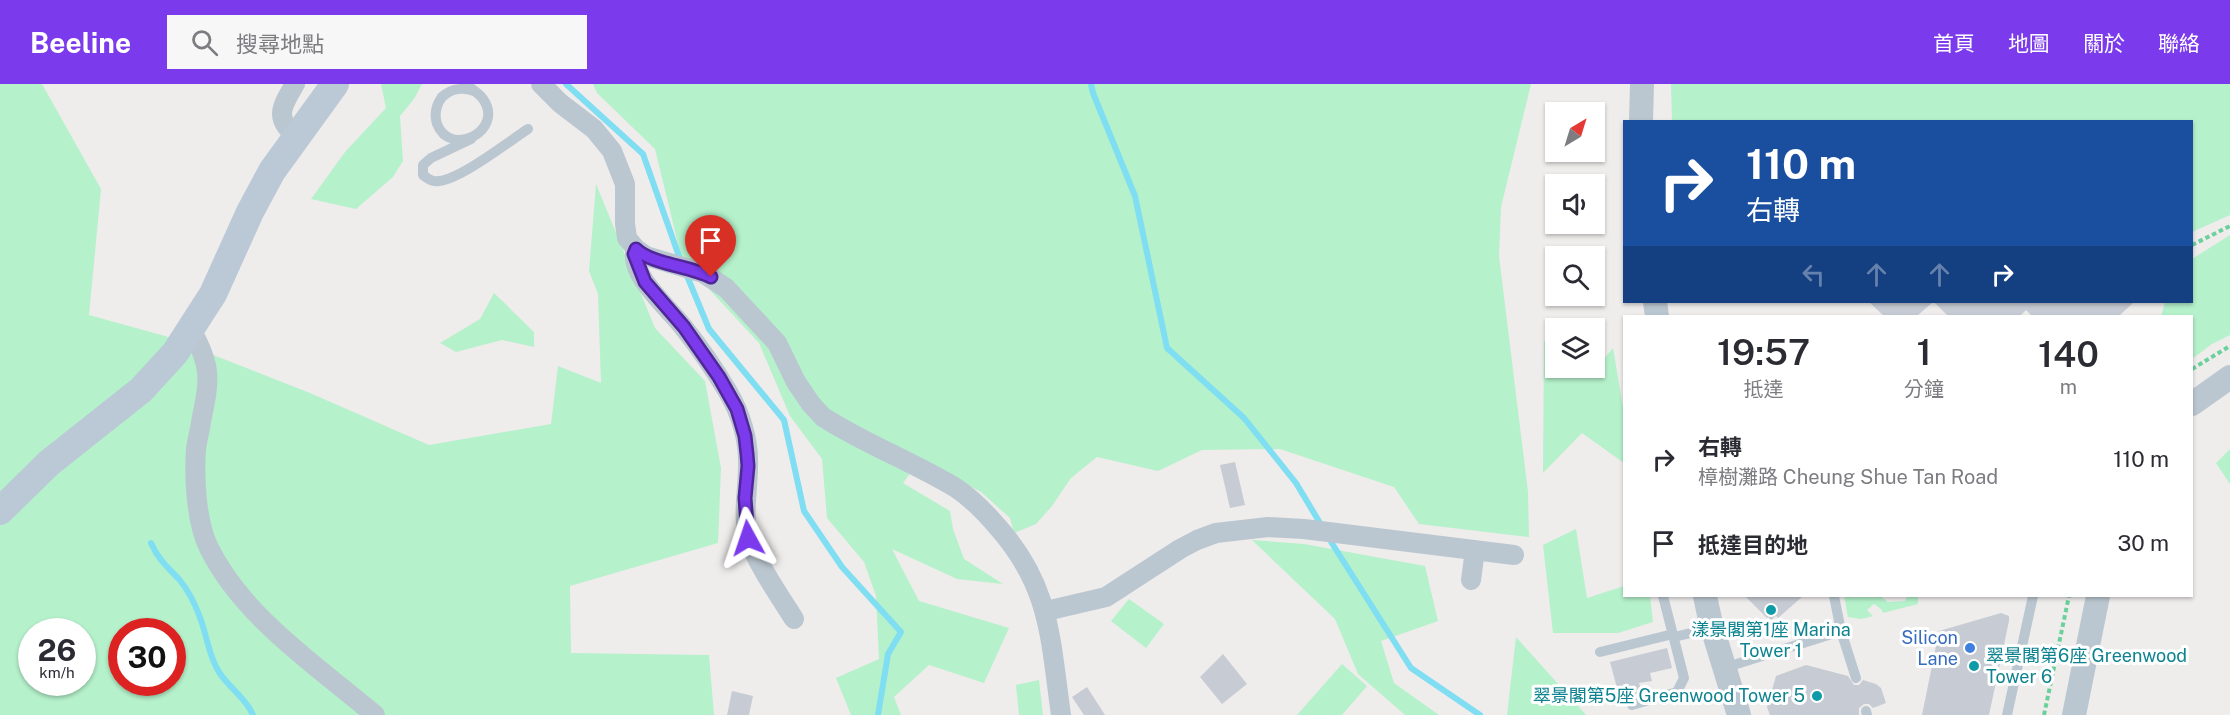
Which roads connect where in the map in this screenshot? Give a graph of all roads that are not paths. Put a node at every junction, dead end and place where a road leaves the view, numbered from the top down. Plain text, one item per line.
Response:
1 (295, 84) edge
2 (335, 84) edge
3 (465, 84) edge
4 (541, 84) edge
5 (1641, 84) edge
6 (1641, 120) edge
7 (528, 129) dead end
8 (297, 137) junction
9 (636, 249) junction
10 (191, 330) junction
11 (2230, 376) edge
12 (2193, 404) edge
13 (0, 511) edge
14 (1475, 550) junction
15 (1514, 555) dead end
16 (1472, 580) dead end
17 (1664, 597) edge
18 (1705, 597) edge
19 (1834, 597) edge
20 (2033, 597) edge
21 (2098, 597) edge
22 (1046, 611) junction
23 (794, 619) dead end
24 (1712, 628) junction
25 (1841, 631) junction
26 (1673, 635) junction
27 (1600, 652) dead end
28 (1724, 668) junction
29 (1856, 678) dead end
30 (1632, 705) dead end
31 (375, 715) edge
32 (1061, 715) edge
33 (1739, 715) edge
34 (2007, 715) edge
35 (2074, 715) edge

1 - 8 street
2 - 8 main road
3 - 7 lane, bridge
4 - 9 street
5 - 6 street
8 - 10 main road
9 - 22 street
9 - 23 street
10 - 13 main road
10 - 31 street
11 - 12 street
14 - 15 street
14 - 16 street
14 - 22 street
17 - 26 lane
18 - 24 street
19 - 25 lane
20 - 34 lane
21 - 35 street
22 - 32 street
24 - 26 lane
24 - 28 street
25 - 28 lane
25 - 29 lane
26 - 27 lane
26 - 30 lane
28 - 33 street

